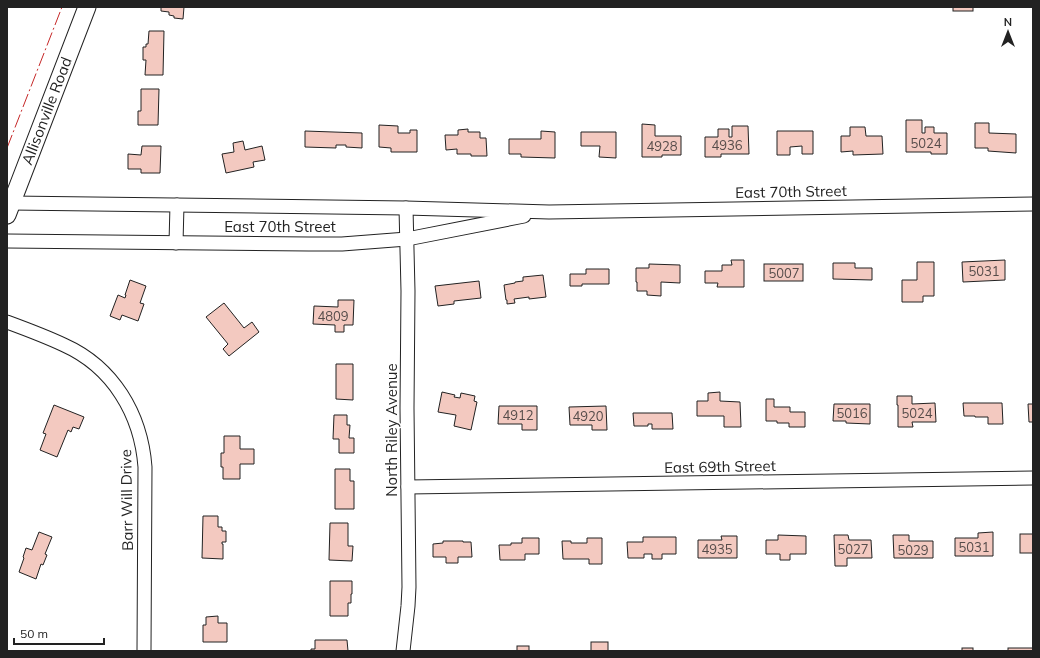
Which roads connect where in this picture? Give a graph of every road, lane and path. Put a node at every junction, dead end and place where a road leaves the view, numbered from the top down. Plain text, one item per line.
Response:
1 (87, 7) edge
2 (1033, 204) edge
3 (177, 205) junction
4 (406, 208) junction
5 (9, 209) edge
6 (550, 212) junction
7 (407, 239) junction
8 (7, 241) edge
9 (176, 243) junction
10 (7, 322) edge
11 (1033, 478) edge
12 (408, 487) junction
13 (144, 651) edge
14 (403, 651) edge

1 - 5 main road, Allisonville Road
2 - 6 street, East 70th Street
3 - 4 street, East 70th Street
3 - 5 street, East 70th Street
3 - 9 street
4 - 6 street, East 70th Street
4 - 7 street, North Riley Avenue
6 - 7 street, East 70th Street
7 - 9 street, East 70th Street
7 - 12 street, North Riley Avenue
8 - 9 street, East 70th Street
10 - 13 street, Barr Will Drive
11 - 12 street, East 69th Street
12 - 14 street, North Riley Avenue

